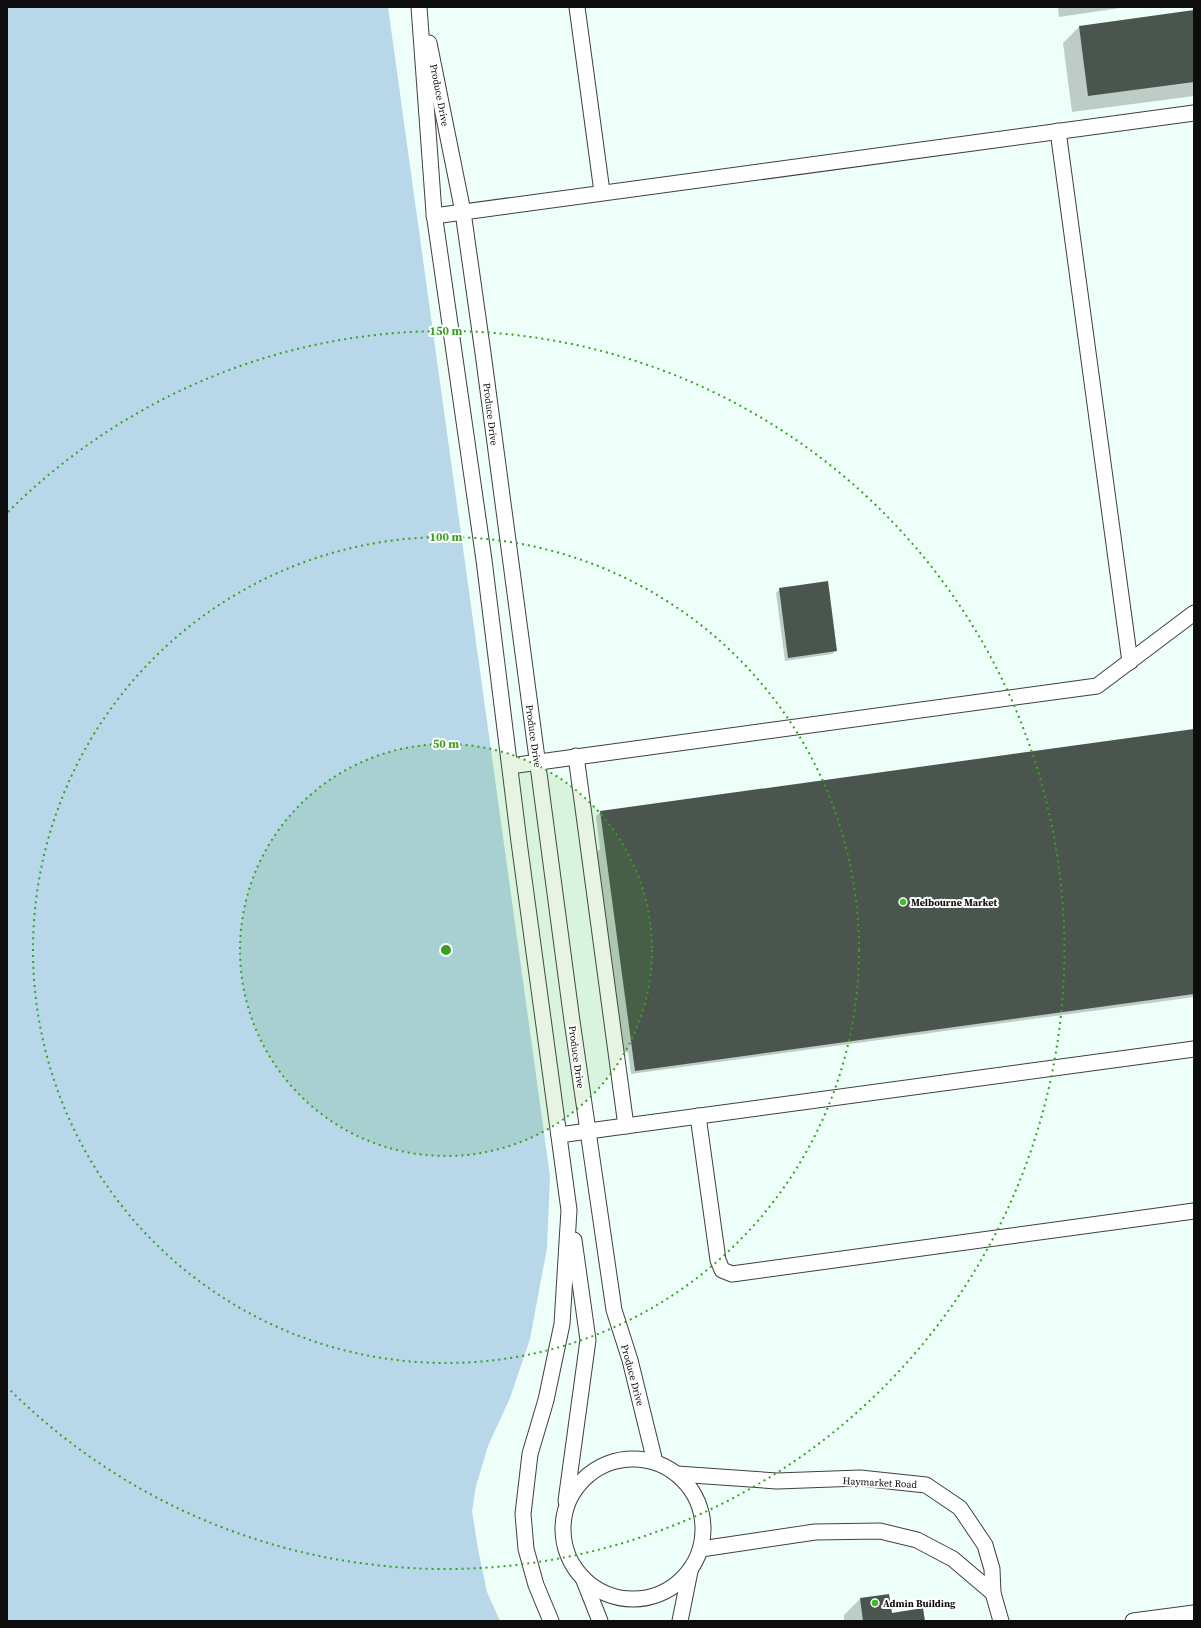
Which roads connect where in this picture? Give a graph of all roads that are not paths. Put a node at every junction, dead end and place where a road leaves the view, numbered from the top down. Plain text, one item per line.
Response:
1 (418, 7) edge
2 (422, 7) edge
3 (577, 7) edge
4 (1194, 112) edge
5 (1058, 131) junction
6 (602, 192) junction
7 (463, 212) junction
8 (434, 216) junction
9 (1194, 614) edge
10 (1130, 662) junction
11 (576, 756) junction
12 (538, 762) junction
13 (510, 766) junction
14 (1194, 1049) edge
15 (698, 1116) junction
16 (626, 1126) junction
17 (588, 1131) junction
18 (559, 1135) junction
19 (570, 1210) junction
20 (1194, 1211) edge
21 (655, 1462) junction
22 (677, 1474) junction
23 (565, 1514) junction
24 (701, 1549) junction
25 (690, 1571) junction
26 (583, 1578) junction
27 (993, 1593) junction
28 (1194, 1612) edge
29 (551, 1621) edge
30 (600, 1621) edge
31 (680, 1621) edge
32 (1001, 1621) edge
33 (1132, 1621) edge

1 - 8 lane, Produce Drive
2 - 7 lane, Produce Drive
3 - 6 lane
4 - 5 lane
5 - 6 lane
5 - 10 lane
6 - 7 lane
7 - 8 lane
7 - 12 lane, Produce Drive
8 - 13 lane, Produce Drive
9 - 10 lane
10 - 11 lane
11 - 12 lane
11 - 16 lane
12 - 13 lane
12 - 17 lane, Produce Drive
13 - 18 lane, Produce Drive
14 - 15 lane
15 - 16 lane
15 - 20 lane
16 - 17 lane
17 - 18 lane
17 - 21 lane, Produce Drive
18 - 19 lane, Produce Drive
19 - 23 lane, Produce Drive
19 - 29 lane, Produce Drive
21 - 22 lane
21 - 23 lane
22 - 24 lane
22 - 27 lane, Haymarket Road
23 - 26 lane
24 - 25 lane
24 - 27 lane
25 - 26 lane
25 - 31 lane
26 - 30 lane
27 - 32 lane, Haymarket Road
28 - 33 lane

